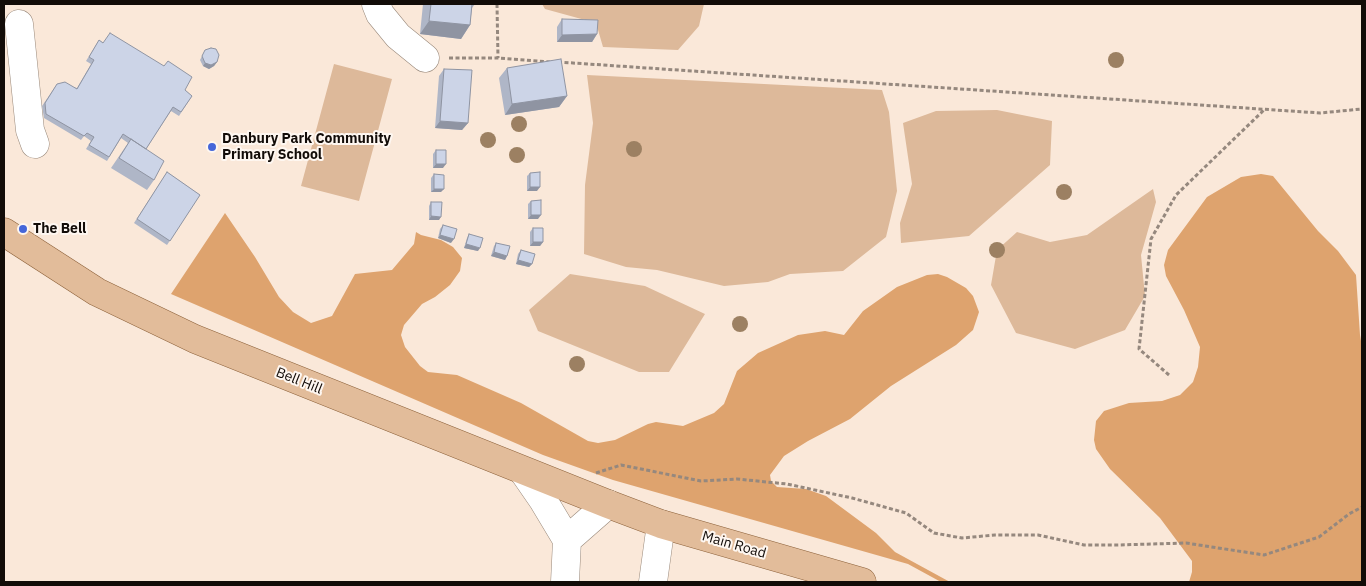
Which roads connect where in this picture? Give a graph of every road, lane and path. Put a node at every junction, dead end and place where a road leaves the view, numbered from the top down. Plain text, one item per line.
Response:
1 (376, 4) edge
2 (497, 4) edge
3 (19, 24) dead end
4 (426, 58) joint
5 (498, 58) junction
6 (1265, 109) junction
7 (1362, 109) edge
8 (35, 144) dead end
9 (4, 232) edge
10 (1169, 375) dead end
11 (523, 471) junction
12 (575, 491) junction
13 (608, 504) junction
14 (1362, 508) edge
15 (661, 524) junction
16 (567, 540) junction
17 (565, 582) edge
18 (653, 582) edge
19 (862, 582) edge

1 - 4 street
2 - 5 path
3 - 8 street
4 - 5 path
5 - 6 path
6 - 7 path
6 - 10 path
9 - 11 main road, Bell Hill
11 - 12 main road, Bell Hill
11 - 16 street
12 - 13 main road, Bell Hill
12 - 14 path
13 - 15 main road, Main Road
13 - 16 street
15 - 18 street
15 - 19 main road, Main Road
16 - 17 street

